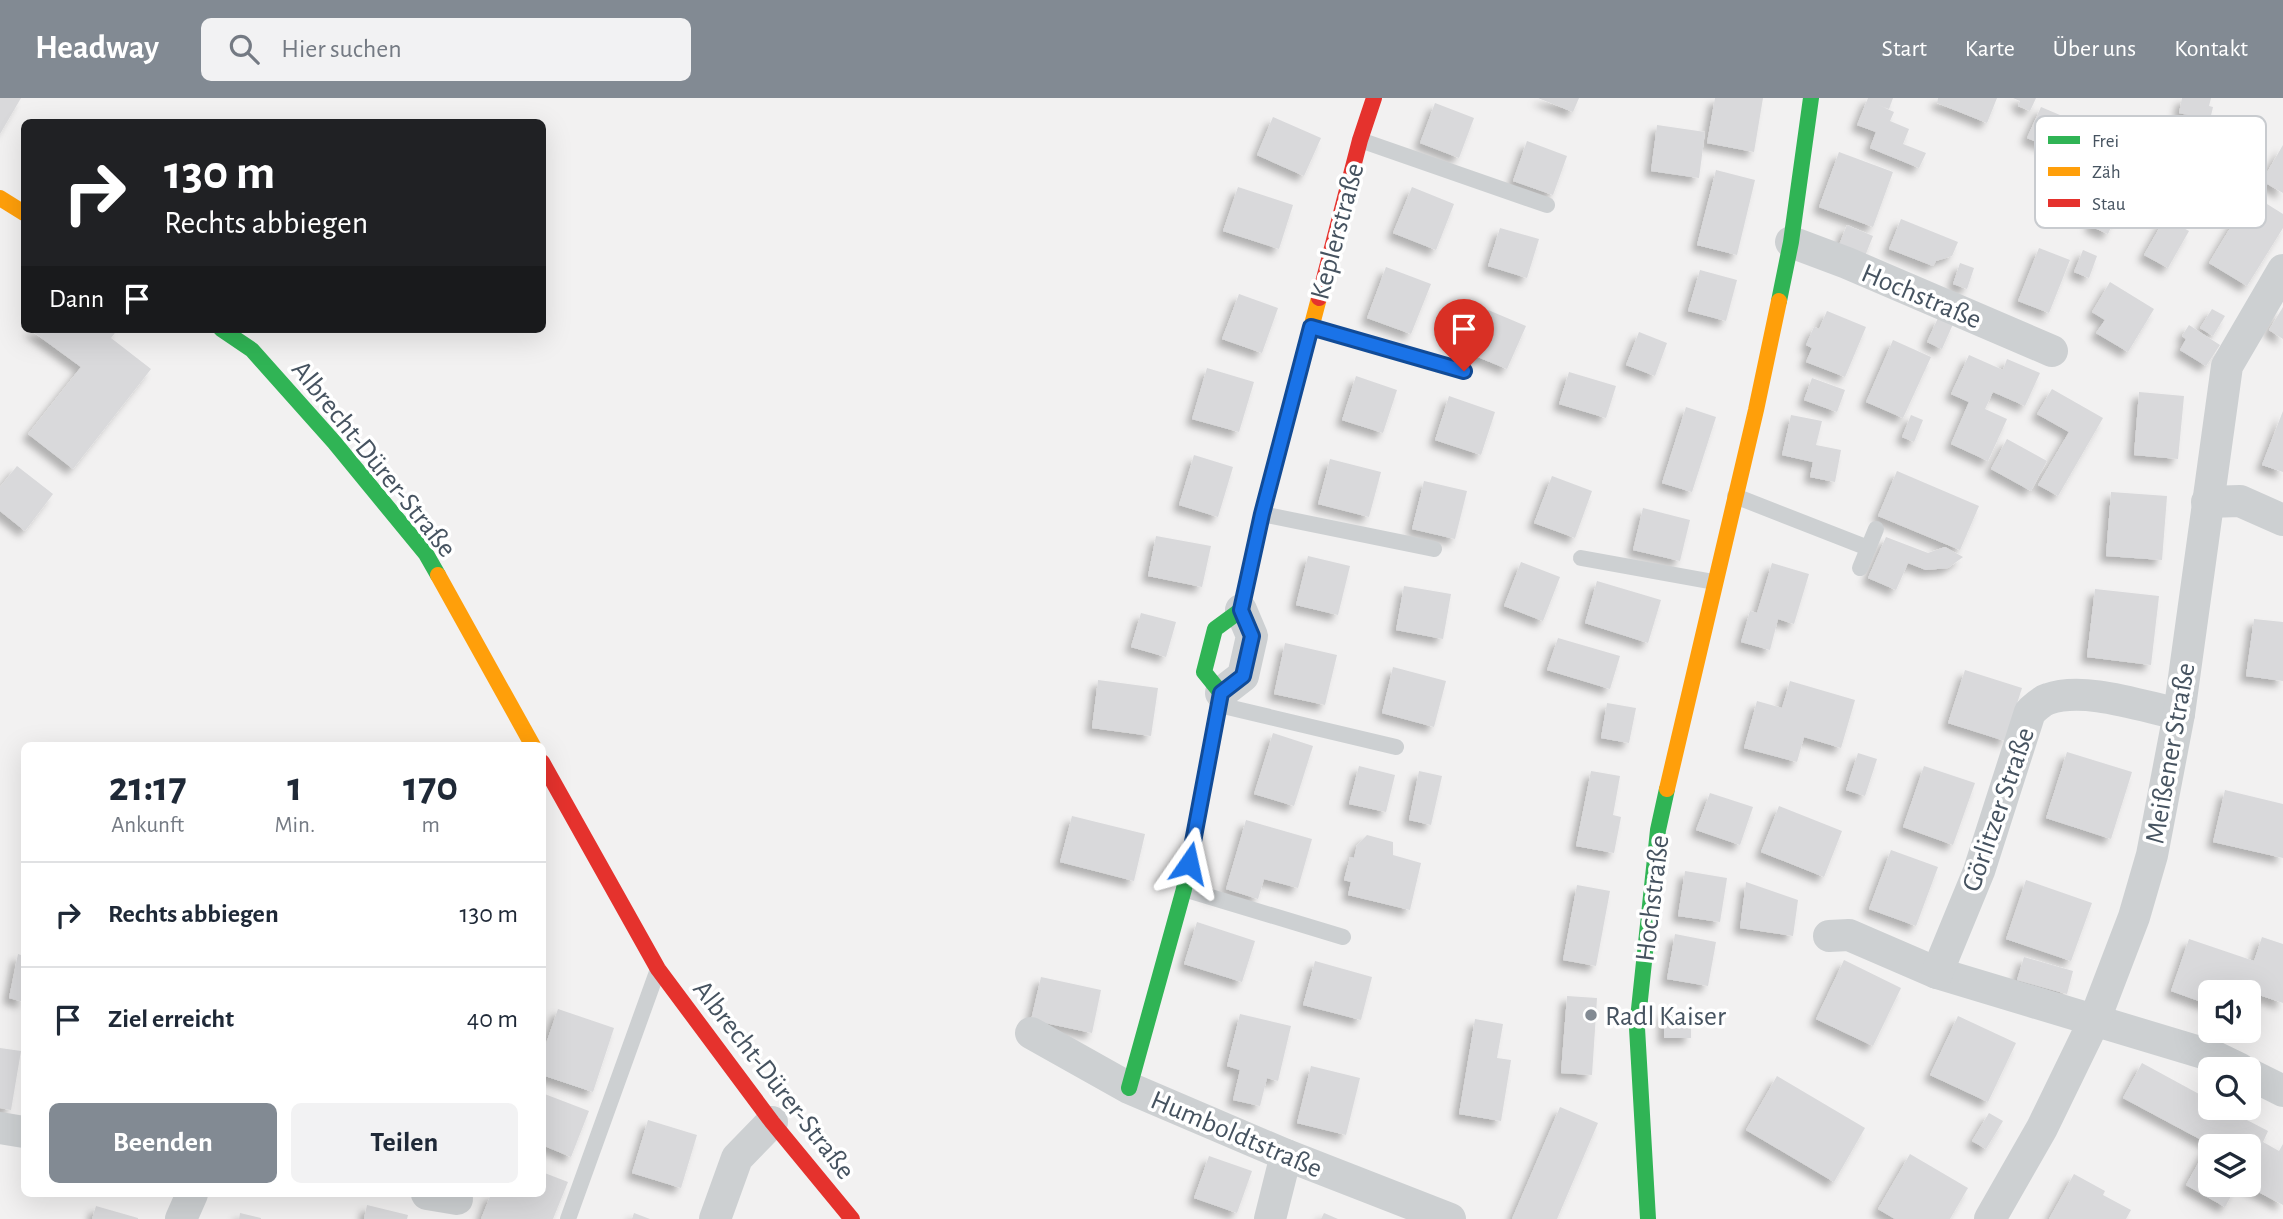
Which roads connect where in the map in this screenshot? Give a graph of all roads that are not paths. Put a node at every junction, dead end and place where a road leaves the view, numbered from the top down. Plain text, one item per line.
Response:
1 (1374, 98) edge
2 (1811, 98) edge
3 (1360, 141) junction
4 (0, 198) edge
5 (1547, 205) dead end
6 (21, 210) edge
7 (1791, 242) junction
8 (2283, 270) edge
9 (1311, 327) junction
10 (227, 333) edge
11 (2052, 351) dead end
12 (1464, 371) dead end
13 (1735, 496) junction
14 (2207, 502) junction
15 (1262, 514) junction
16 (2283, 520) edge
17 (1876, 529) dead end
18 (1868, 548) junction
19 (1434, 549) dead end
20 (1581, 558) dead end
21 (1860, 568) dead end
22 (1714, 582) junction
23 (1241, 610) joint
24 (1220, 699) junction
25 (2179, 714) junction
26 (531, 742) edge
27 (1396, 747) dead end
28 (546, 769) edge
29 (1184, 889) junction
30 (1829, 936) dead end
31 (1343, 937) dead end
32 (658, 970) junction
33 (1937, 973) junction
34 (2095, 1019) junction
35 (1031, 1033) dead end
36 (2215, 1057) edge
37 (2261, 1080) edge
38 (1129, 1088) junction
39 (2283, 1091) edge
40 (772, 1122) junction
41 (0, 1128) edge
42 (21, 1132) edge
43 (1286, 1155) junction
44 (191, 1197) edge
45 (181, 1219) edge
46 (568, 1219) edge
47 (715, 1219) edge
48 (852, 1219) edge
49 (1270, 1219) edge
50 (1450, 1219) edge
51 (1648, 1219) edge
52 (1990, 1219) edge

1 - 3 street, Keplerstraße
2 - 7 street, Hochstraße
3 - 5 lane
3 - 9 street, Keplerstraße
4 - 6 street
7 - 11 street, Hochstraße
7 - 13 street, Hochstraße
8 - 14 street, Meißener Straße
9 - 12 lane
9 - 15 street, Keplerstraße
10 - 26 street, Albrecht-Dürer-Straße
13 - 18 lane
13 - 22 street, Hochstraße
14 - 16 street
14 - 25 street, Meißener Straße
15 - 19 lane
15 - 23 street, Keplerstraße
17 - 18 lane
18 - 21 lane
20 - 22 lane
22 - 51 street, Hochstraße
23 - 24 street, Keplerstraße
24 - 27 lane
24 - 29 street
25 - 33 street, Görlitzer Straße
25 - 34 street, Meißener Straße
28 - 32 street, Albrecht-Dürer-Straße
29 - 31 lane
29 - 38 street
30 - 33 street
32 - 40 street, Albrecht-Dürer-Straße
32 - 46 lane, Albrecht-Dürer-Straße
33 - 34 street
34 - 36 street
34 - 52 street, Meißener Straße
35 - 38 street, Humboldtstraße
37 - 39 street
38 - 43 street, Humboldtstraße
40 - 47 street
40 - 48 street, Albrecht-Dürer-Straße
41 - 42 street
43 - 49 street
43 - 50 street, Humboldtstraße
44 - 45 street

